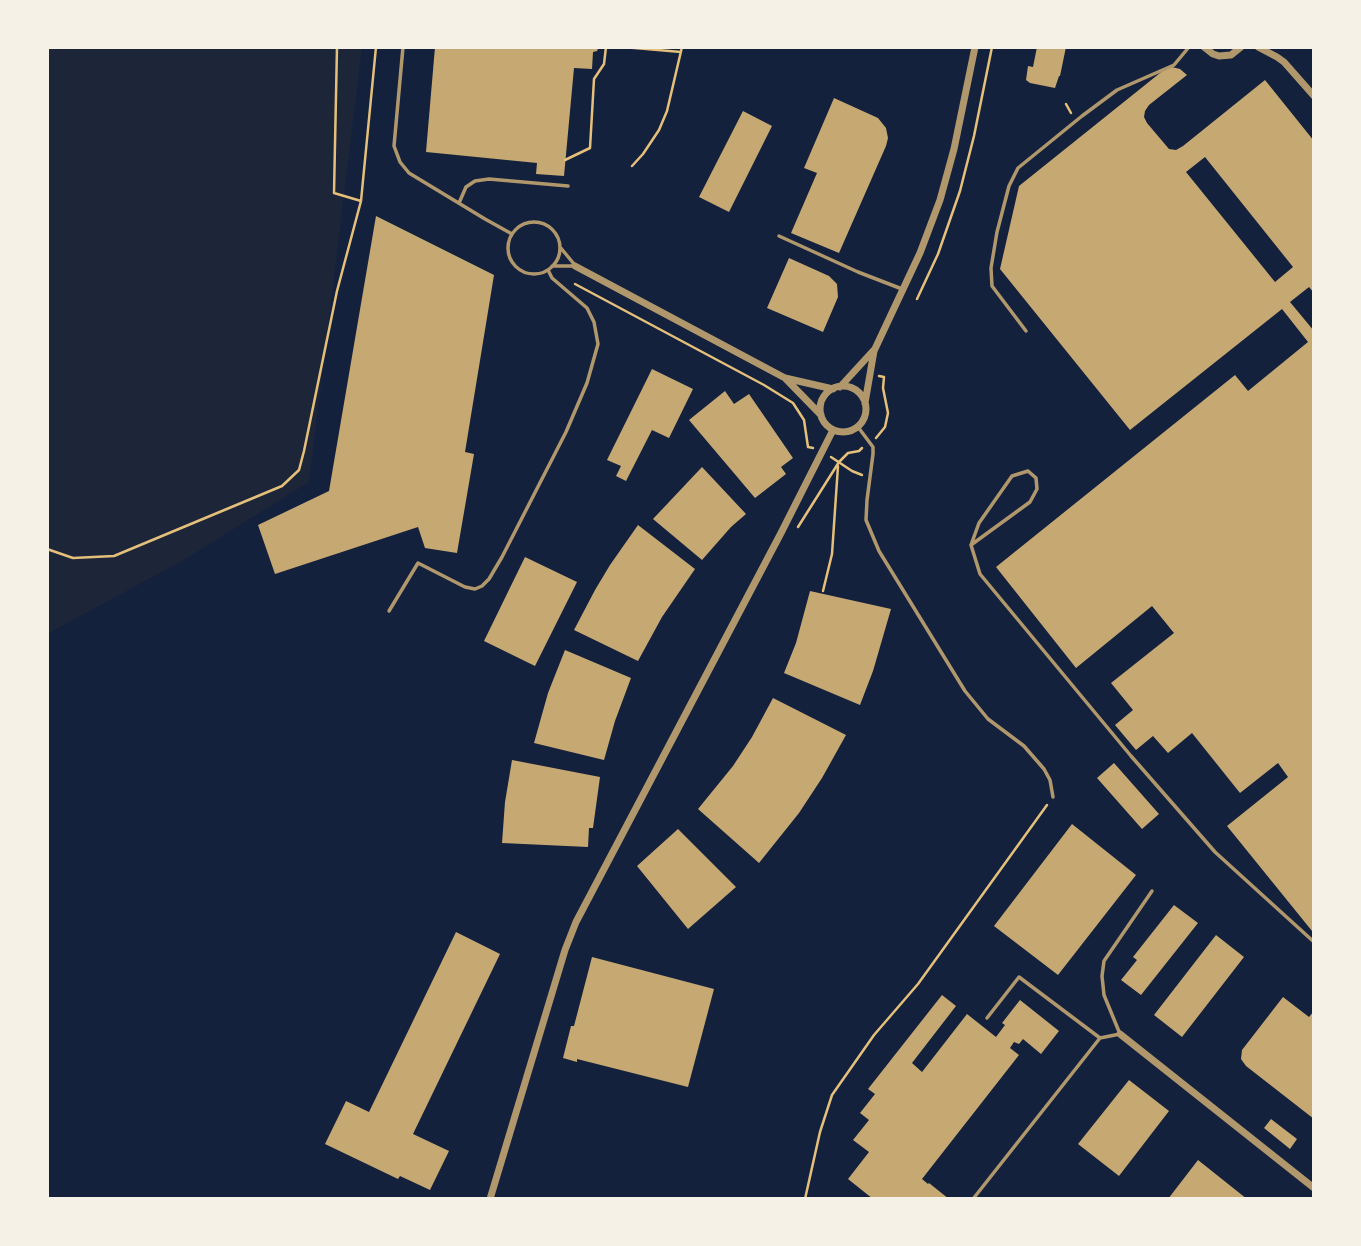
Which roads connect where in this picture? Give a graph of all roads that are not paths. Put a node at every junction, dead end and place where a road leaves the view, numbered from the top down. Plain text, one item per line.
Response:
1 (402, 47) edge
2 (975, 47) edge
3 (1188, 47) edge
4 (1203, 47) edge
5 (1241, 47) edge
6 (1258, 47) edge
7 (1314, 96) edge
8 (568, 186) dead end
9 (458, 203) junction
10 (512, 234) junction
11 (779, 236) dead end
12 (560, 247) junction
13 (575, 266) junction
14 (550, 268) junction
15 (904, 290) junction
16 (1026, 331) dead end
17 (874, 351) junction
18 (785, 378) junction
19 (837, 388) junction
20 (865, 403) junction
21 (821, 415) junction
22 (858, 427) junction
23 (833, 430) junction
24 (971, 545) junction
25 (389, 611) dead end
26 (1053, 797) road end
27 (1152, 891) dead end
28 (1314, 943) edge
29 (987, 1018) dead end
30 (1120, 1034) junction
31 (1100, 1038) junction
32 (1314, 1188) edge
33 (490, 1199) edge
34 (973, 1199) edge

1 - 9 lane
2 - 15 street
3 - 16 lane
4 - 5 street
6 - 7 street
8 - 9 lane
9 - 10 lane
10 - 12 lane
10 - 14 lane
11 - 15 lane
12 - 13 lane
12 - 14 lane
13 - 14 lane
13 - 18 street
14 - 25 lane
15 - 17 street
17 - 19 street
17 - 20 street
18 - 19 street
18 - 21 street
19 - 20 street
19 - 21 street
20 - 22 street
21 - 23 street
22 - 23 street
22 - 26 lane
23 - 33 street
24 - 24 lane
24 - 28 lane
27 - 30 lane
29 - 31 lane
30 - 31 lane
30 - 32 street
31 - 34 lane

